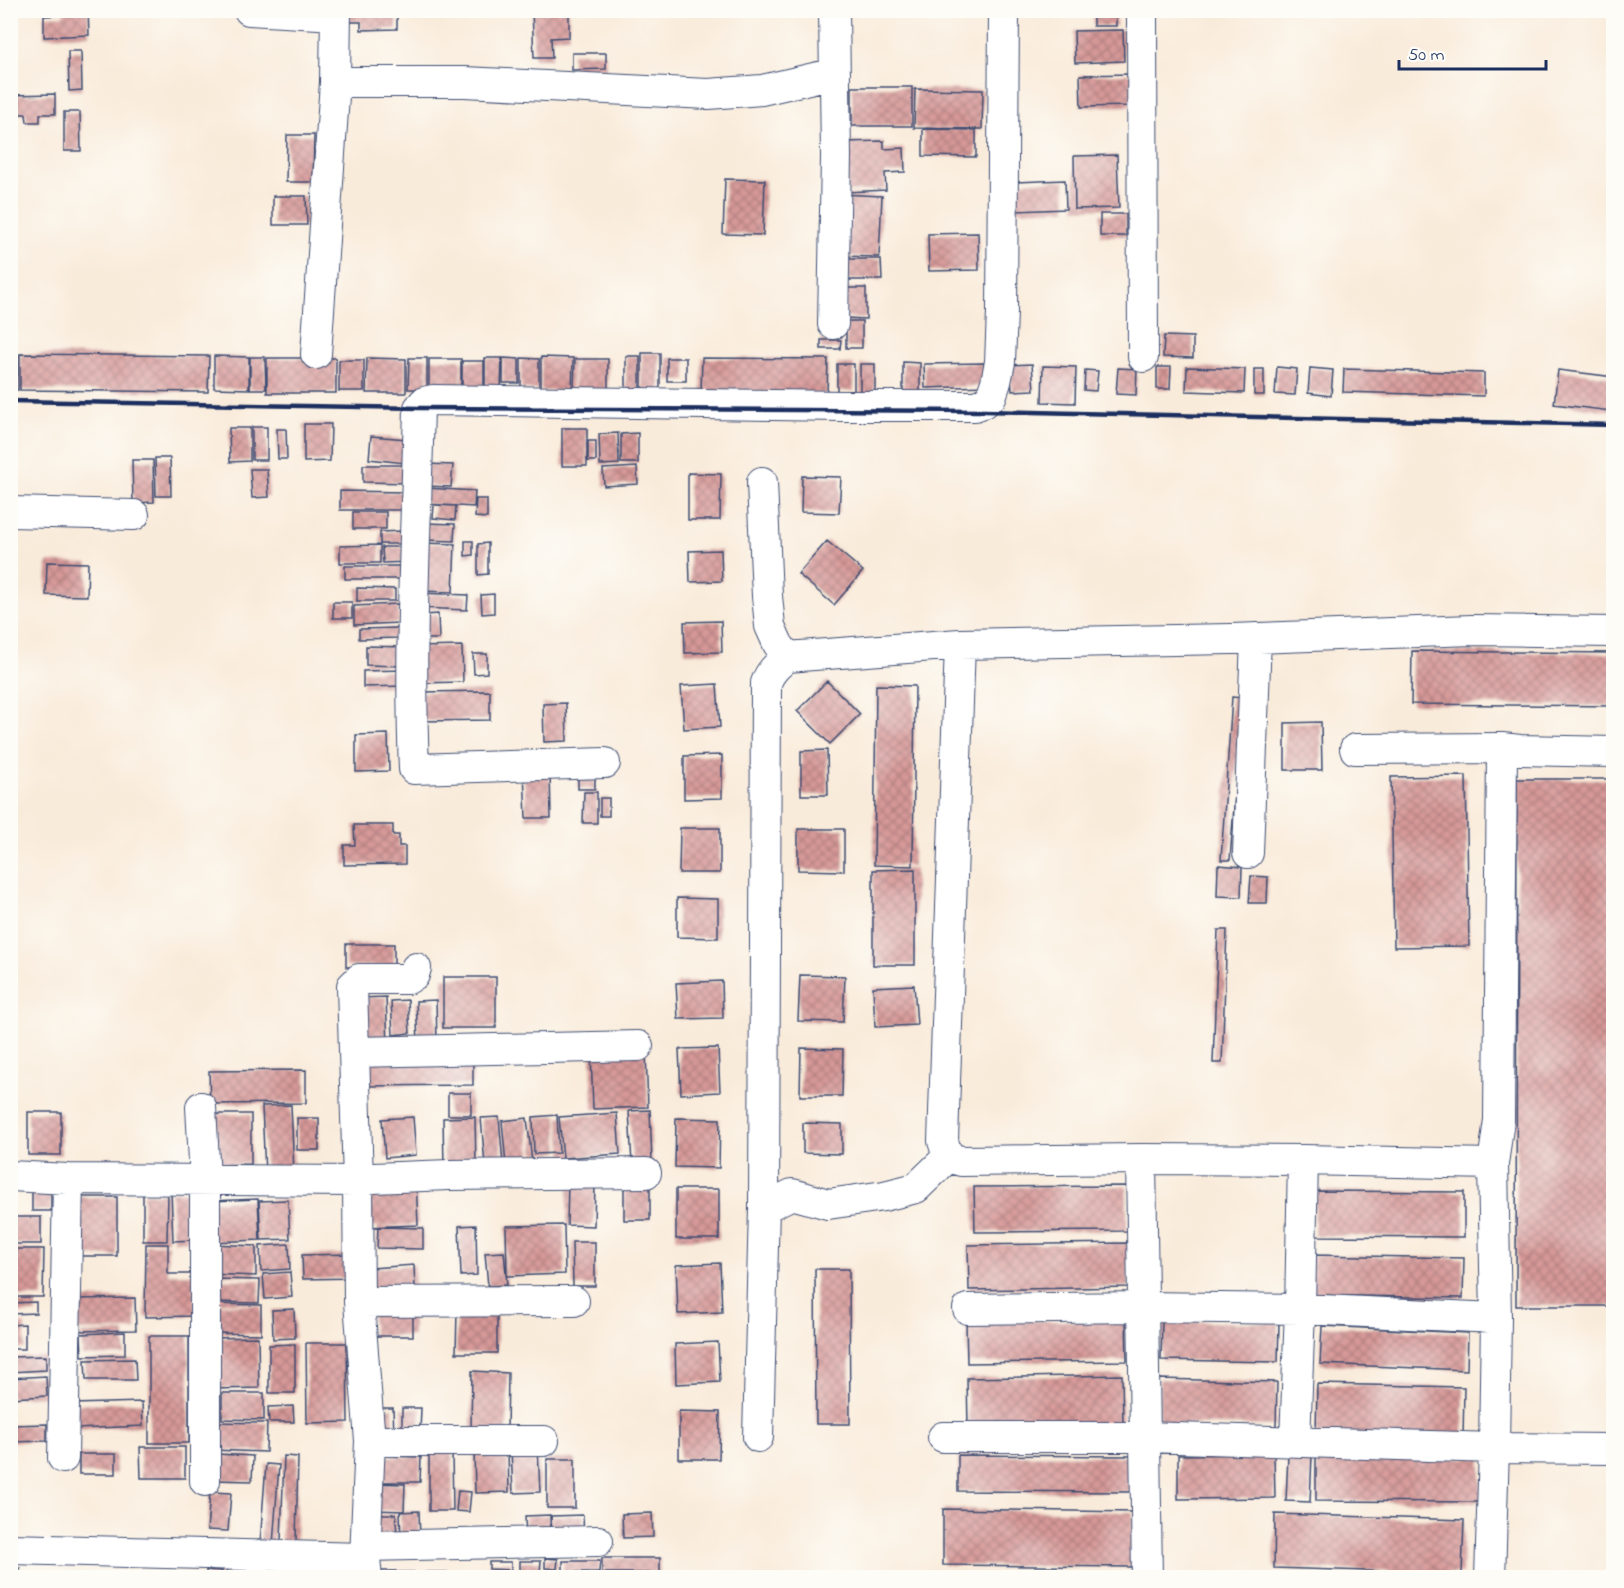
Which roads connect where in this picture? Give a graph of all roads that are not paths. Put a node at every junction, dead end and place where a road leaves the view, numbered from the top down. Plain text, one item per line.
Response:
1 (249, 10) edge
2 (834, 10) edge
3 (1004, 10) edge
4 (1142, 10) edge
5 (336, 13) edge
6 (835, 73) junction
7 (335, 82) junction
8 (832, 324) dead end
9 (316, 354) dead end
10 (1143, 357) dead end
11 (762, 482) dead end
12 (10, 512) edge
13 (135, 515) dead end
14 (1614, 632) edge
15 (1256, 638) junction
16 (960, 644) junction
17 (787, 657) junction
18 (1502, 748) junction
19 (1355, 749) dead end
20 (1614, 752) edge
21 (605, 763) dead end
22 (1248, 853) dead end
23 (416, 968) dead end
24 (638, 1046) dead end
25 (355, 1052) junction
26 (201, 1107) dead end
27 (948, 1157) junction
28 (1141, 1159) junction
29 (1303, 1160) junction
30 (1493, 1164) junction
31 (764, 1171) junction
32 (646, 1173) dead end
33 (10, 1176) edge
34 (68, 1179) junction
35 (205, 1179) junction
36 (358, 1181) junction
37 (792, 1194) junction
38 (764, 1208) junction
39 (574, 1301) dead end
40 (359, 1302) junction
41 (1143, 1307) junction
42 (968, 1309) dead end
43 (1300, 1309) junction
44 (1496, 1318) junction
45 (758, 1437) dead end
46 (943, 1437) dead end
47 (1145, 1437) junction
48 (370, 1441) junction
49 (544, 1441) dead end
50 (1295, 1441) junction
51 (1494, 1448) junction
52 (1614, 1449) edge
53 (63, 1458) dead end
54 (205, 1481) dead end
55 (598, 1541) dead end
56 (10, 1549) edge
57 (366, 1561) edge
58 (1148, 1578) edge
59 (1490, 1578) edge

1 - 5 street
2 - 6 street
3 - 21 street
4 - 10 street
5 - 7 street
6 - 7 street
6 - 8 street
7 - 9 street
11 - 17 street
12 - 13 street
14 - 15 street
15 - 16 street
15 - 22 street
16 - 17 street
16 - 27 street
17 - 31 street
18 - 19 street
18 - 20 street
18 - 30 street
23 - 25 street
24 - 25 street
25 - 36 street
26 - 35 street
27 - 28 street
27 - 37 street
28 - 29 street
28 - 41 street
29 - 30 street
29 - 43 street
30 - 44 street
31 - 37 street
31 - 38 street
32 - 36 street
33 - 34 street
34 - 35 street
34 - 53 street
35 - 36 street
35 - 54 street
36 - 40 street
37 - 38 street
38 - 45 street
39 - 40 street
40 - 48 street
41 - 42 street
41 - 43 street
41 - 47 street
43 - 44 street
43 - 50 street
44 - 51 street
46 - 47 street
47 - 50 street
47 - 58 street
48 - 49 street
48 - 57 street
50 - 51 street
51 - 52 street
51 - 59 street
55 - 57 street
56 - 57 street

